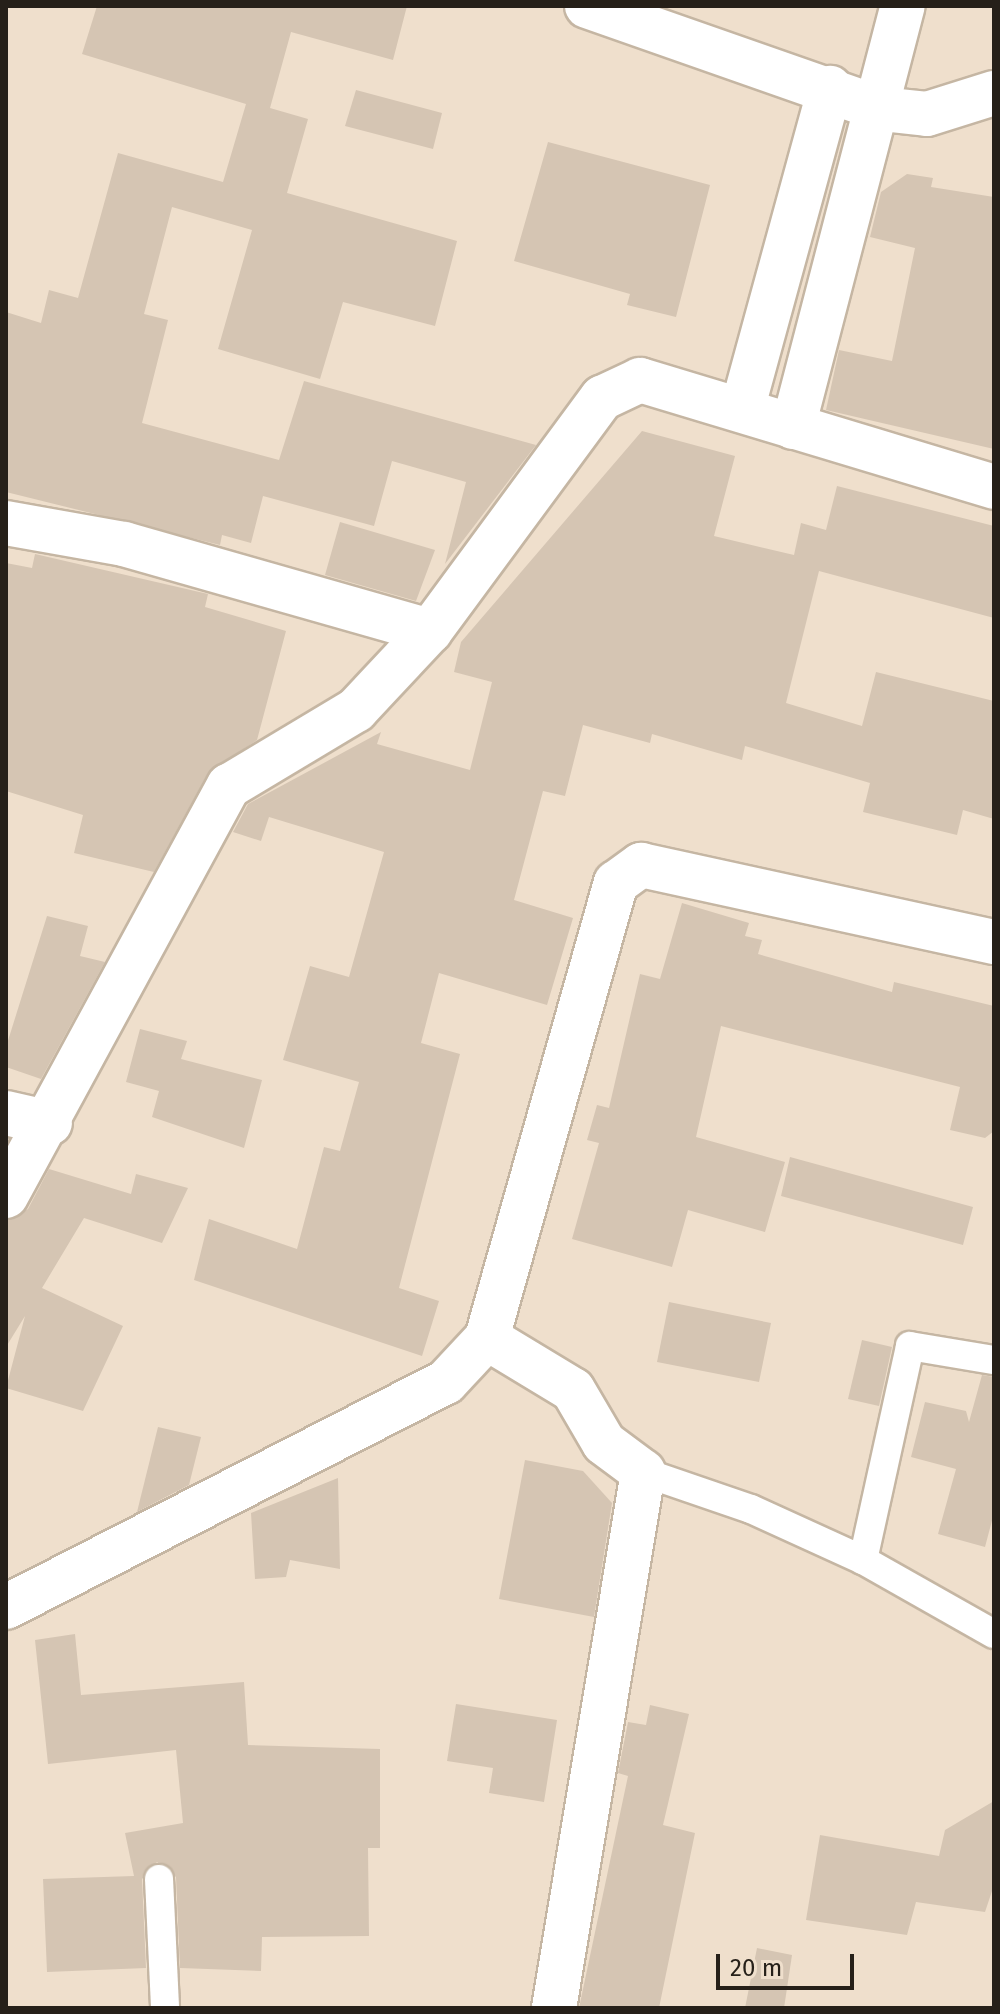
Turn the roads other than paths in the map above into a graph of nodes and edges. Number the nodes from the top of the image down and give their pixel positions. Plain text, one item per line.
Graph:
1 (587, 6) edge
2 (903, 6) edge
3 (830, 88) junction
4 (994, 93) edge
5 (881, 109) junction
6 (742, 410) junction
7 (793, 427) junction
8 (994, 487) edge
9 (6, 523) edge
10 (430, 631) junction
11 (994, 942) edge
12 (6, 1113) edge
13 (50, 1123) junction
14 (6, 1196) edge
15 (487, 1338) junction
16 (994, 1360) edge
17 (643, 1472) junction
18 (863, 1560) junction
19 (6, 1607) edge
20 (994, 1634) edge
21 (159, 1879) dead end
22 (165, 2008) edge
23 (554, 2008) edge

1 - 3 street
2 - 5 street
3 - 5 street
3 - 6 street
4 - 5 street
5 - 7 street
6 - 7 street
6 - 10 street
7 - 8 street
9 - 10 street
10 - 13 street
11 - 15 street
12 - 13 street
13 - 14 street
15 - 17 street
15 - 19 street
16 - 18 lane
17 - 18 lane
17 - 23 street
18 - 20 lane
21 - 22 lane

